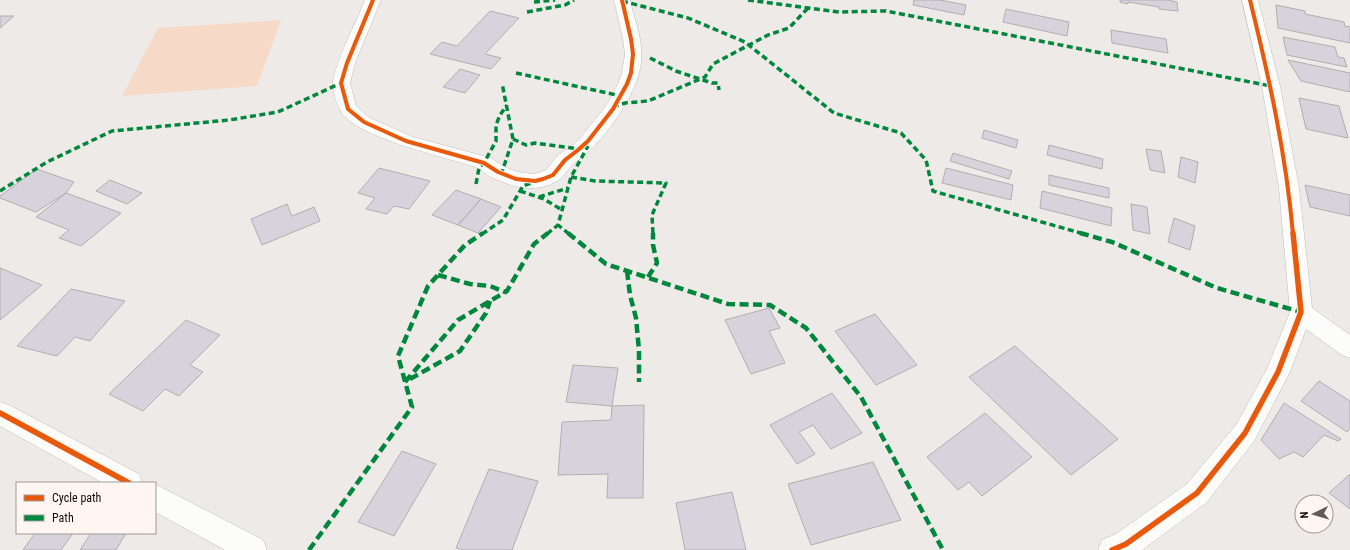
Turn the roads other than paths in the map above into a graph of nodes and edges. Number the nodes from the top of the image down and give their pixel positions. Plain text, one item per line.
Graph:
1 (373, 0) edge
2 (622, 0) edge
3 (1250, 0) edge
4 (1301, 312) junction
5 (1350, 348) edge
6 (0, 414) edge
7 (127, 482) edge
8 (156, 498) edge
9 (252, 550) edge
10 (1112, 550) edge

1 - 2 street
3 - 4 street
4 - 5 street
4 - 10 street
6 - 7 street
8 - 9 street

